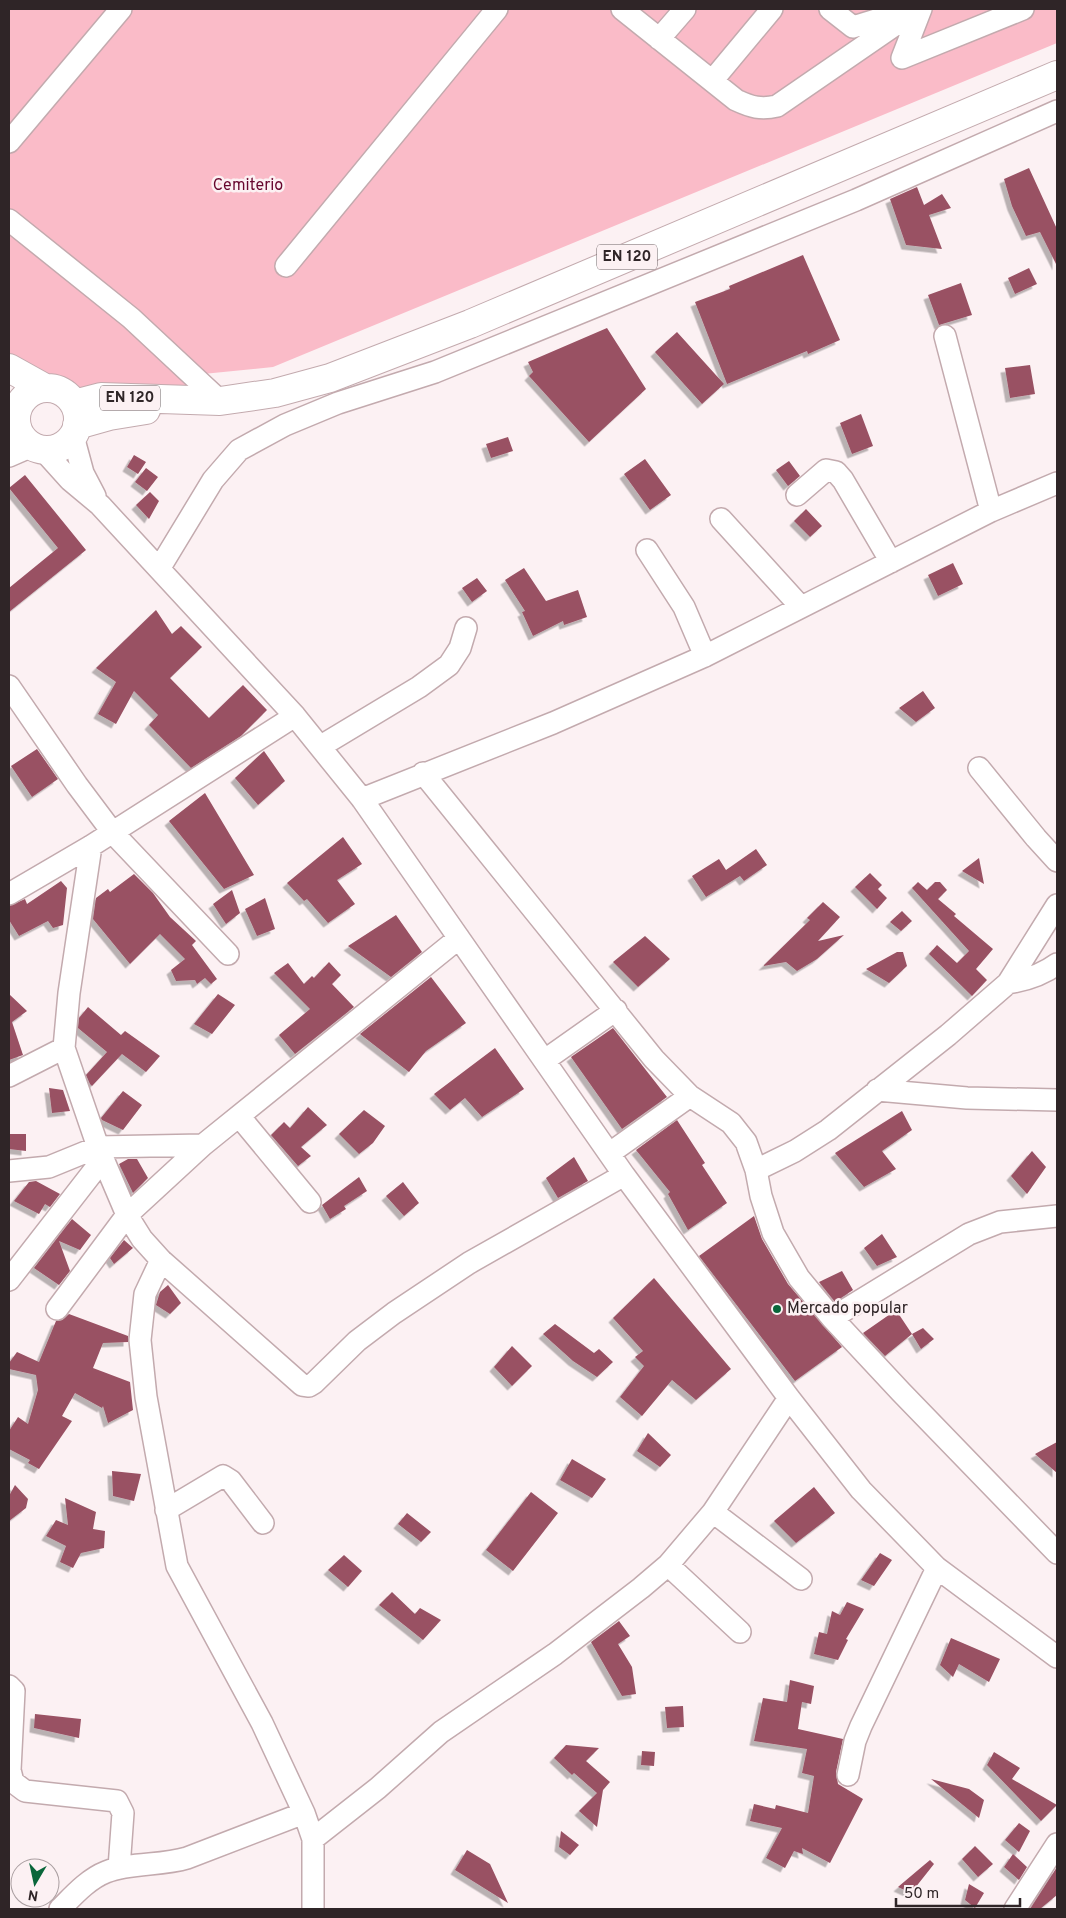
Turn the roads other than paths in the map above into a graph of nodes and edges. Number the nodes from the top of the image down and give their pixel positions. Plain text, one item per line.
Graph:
1 (121, 9) edge
2 (498, 9) edge
3 (622, 9) edge
4 (685, 9) edge
5 (772, 9) edge
6 (830, 9) edge
7 (868, 9) edge
8 (912, 9) edge
9 (920, 9) edge
10 (1016, 10) edge
11 (853, 27) junction
12 (659, 39) junction
13 (1057, 75) edge
14 (712, 81) junction
15 (1057, 111) edge
16 (9, 142) edge
17 (9, 220) edge
18 (286, 266) dead end
19 (946, 336) dead end
20 (9, 368) edge
21 (45, 388) junction
22 (220, 401) junction
23 (11, 418) edge
24 (74, 422) junction
25 (28, 451) edge
26 (1055, 487) edge
27 (797, 494) dead end
28 (100, 505) junction
29 (990, 511) junction
30 (721, 519) dead end
31 (647, 550) dead end
32 (891, 562) junction
33 (159, 569) junction
34 (801, 607) junction
35 (466, 628) dead end
36 (705, 656) junction
37 (9, 686) edge
38 (295, 716) junction
39 (321, 746) junction
40 (979, 768) dead end
41 (423, 773) junction
42 (362, 799) junction
43 (113, 833) junction
44 (91, 846) junction
45 (1057, 861) edge
46 (9, 894) edge
47 (1057, 905) edge
48 (460, 938) junction
49 (228, 954) dead end
50 (1057, 964) edge
51 (1008, 983) junction
52 (616, 1010) junction
53 (64, 1048) junction
54 (545, 1060) junction
55 (9, 1076) edge
56 (877, 1090) junction
57 (690, 1096) junction
58 (1057, 1100) edge
59 (239, 1116) junction
60 (203, 1145) junction
61 (100, 1153) junction
62 (610, 1153) junction
63 (756, 1170) junction
64 (9, 1171) edge
65 (624, 1175) junction
66 (310, 1202) dead end
67 (127, 1215) junction
68 (1057, 1216) edge
69 (161, 1260) junction
70 (9, 1280) edge
71 (57, 1309) dead end
72 (832, 1318) junction
73 (789, 1398) junction
74 (166, 1510) junction
75 (713, 1512) junction
76 (263, 1523) dead end
77 (1055, 1545) edge
78 (668, 1565) junction
79 (938, 1568) junction
80 (801, 1579) dead end
81 (740, 1632) dead end
82 (1057, 1658) edge
83 (9, 1686) edge
84 (848, 1775) dead end
85 (304, 1813) junction
86 (313, 1839) junction
87 (1057, 1844) edge
88 (118, 1868) junction
89 (310, 1906) edge
90 (60, 1909) edge
91 (1015, 1909) edge

1 - 16 street
2 - 18 street
3 - 12 street
4 - 12 street
5 - 14 street
6 - 11 street
7 - 11 street
8 - 11 street
9 - 10 street
9 - 14 street
12 - 14 street
13 - 22 main road, EN 120
15 - 33 street
17 - 22 street
19 - 29 street
20 - 21 main road
21 - 23 main road
21 - 24 main road
22 - 24 main road, EN 120
23 - 25 main road
24 - 25 main road, EN 120
24 - 28 street
25 - 28 street
26 - 29 street
27 - 32 street
28 - 33 street
29 - 32 street
30 - 34 street
31 - 36 street
32 - 34 street
33 - 38 street
34 - 36 street
35 - 39 street
36 - 41 street
37 - 43 street
38 - 39 street
38 - 43 street
39 - 42 street
40 - 45 street
41 - 42 street
41 - 52 street
42 - 48 street
43 - 44 street
43 - 49 street
44 - 46 street
44 - 53 street
47 - 51 street
48 - 54 street
48 - 59 street
50 - 51 street
51 - 56 street
52 - 54 street
52 - 57 street
53 - 55 street
53 - 61 street
54 - 62 street
56 - 58 street
56 - 63 street
57 - 62 street
57 - 63 street
59 - 60 street
59 - 66 street
60 - 61 street
60 - 67 street
61 - 64 street
61 - 67 street
61 - 70 street
62 - 65 street
63 - 72 street
65 - 69 street
65 - 73 street
67 - 69 street
67 - 71 street
68 - 72 street
69 - 74 street
72 - 77 street
73 - 75 street
73 - 79 street
74 - 76 street
74 - 85 street
75 - 78 street
75 - 80 street
78 - 81 street
78 - 86 street
79 - 82 street
79 - 84 street
83 - 88 street
85 - 86 street
85 - 88 street
86 - 89 street
87 - 91 street
88 - 90 street

